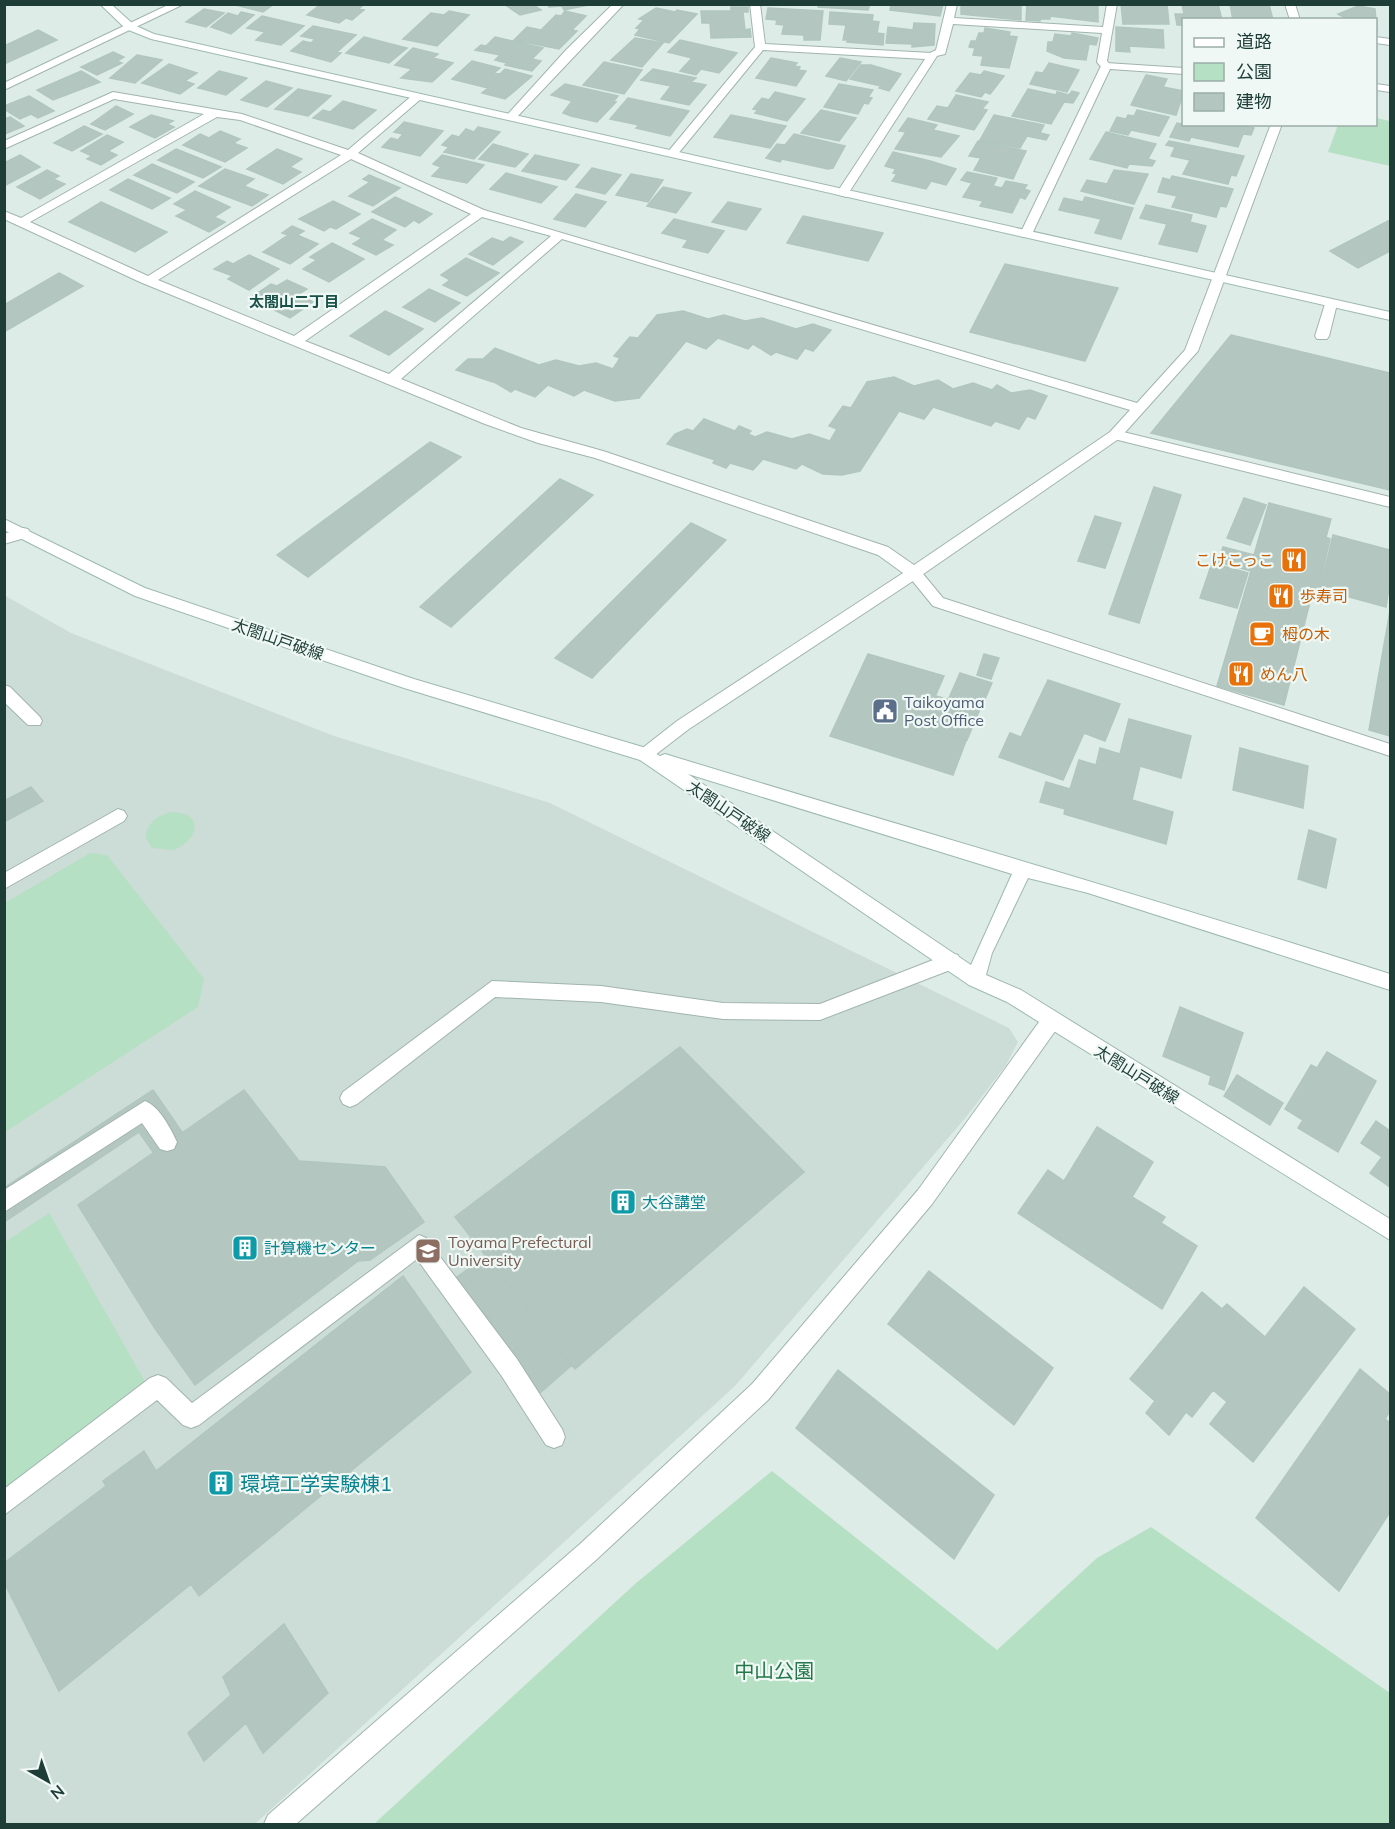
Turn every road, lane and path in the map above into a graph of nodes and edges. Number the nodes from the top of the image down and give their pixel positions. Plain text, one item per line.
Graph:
1 (105, 4) edge
2 (179, 4) edge
3 (630, 4) edge
4 (755, 4) edge
5 (952, 4) edge
6 (1112, 4) edge
7 (619, 5) edge
8 (949, 21) junction
9 (130, 27) junction
10 (1107, 30) junction
11 (760, 47) junction
12 (932, 56) junction
13 (1106, 66) junction
14 (1182, 71) edge
15 (4, 87) edge
16 (418, 96) junction
17 (215, 113) junction
18 (511, 117) junction
19 (1276, 126) edge
20 (4, 146) edge
21 (673, 153) junction
22 (350, 154) junction
23 (842, 194) junction
24 (480, 213) junction
25 (4, 214) edge
26 (22, 222) junction
27 (1026, 234) junction
28 (560, 235) junction
29 (150, 280) junction
30 (1220, 280) junction
31 (1331, 304) junction
32 (1390, 316) edge
33 (1322, 336) dead end
34 (294, 342) junction
35 (392, 380) junction
36 (1139, 408) junction
37 (1115, 435) junction
38 (1390, 502) edge
39 (4, 524) edge
40 (23, 533) junction
41 (4, 539) edge
42 (914, 573) junction
43 (4, 691) edge
44 (34, 721) dead end
45 (1390, 750) edge
46 (646, 755) junction
47 (118, 816) dead end
48 (1023, 870) junction
49 (4, 882) edge
50 (951, 961) junction
51 (976, 979) junction
52 (1390, 982) edge
53 (1051, 1021) junction
54 (350, 1098) dead end
55 (167, 1143) dead end
56 (4, 1202) edge
57 (1390, 1230) edge
58 (554, 1437) dead end
59 (4, 1504) edge
60 (277, 1824) edge

1 - 9 street
2 - 9 street
3 - 7 street
4 - 11 street
5 - 8 street
6 - 10 street
7 - 18 street
8 - 10 street
8 - 12 street
9 - 15 street
9 - 16 street
10 - 13 street
11 - 12 street
11 - 21 street
12 - 23 street
13 - 14 street
13 - 27 street
16 - 18 street
16 - 22 street
17 - 20 street
17 - 22 street
17 - 26 street
18 - 21 street
19 - 30 street
21 - 23 street
22 - 24 street
22 - 29 street
23 - 27 street
24 - 28 street
24 - 34 street
25 - 26 street
26 - 29 street
27 - 30 street
28 - 35 street
28 - 36 street
29 - 34 street
30 - 31 street
30 - 36 street
31 - 32 street
31 - 33 street
34 - 35 street
35 - 42 street
36 - 37 street
37 - 38 street
37 - 42 street
39 - 40 street, 太閤山戸破線
40 - 41 street
40 - 46 street, 太閤山戸破線
42 - 45 street
42 - 46 street
43 - 44 street
46 - 48 street
46 - 50 street, 太閤山戸破線
47 - 49 street
48 - 51 street
48 - 52 street
50 - 51 street, 太閤山戸破線
50 - 54 street
51 - 53 street, 太閤山戸破線
53 - 57 street, 太閤山戸破線
53 - 60 street
55 - 56 street
58 - 59 street

